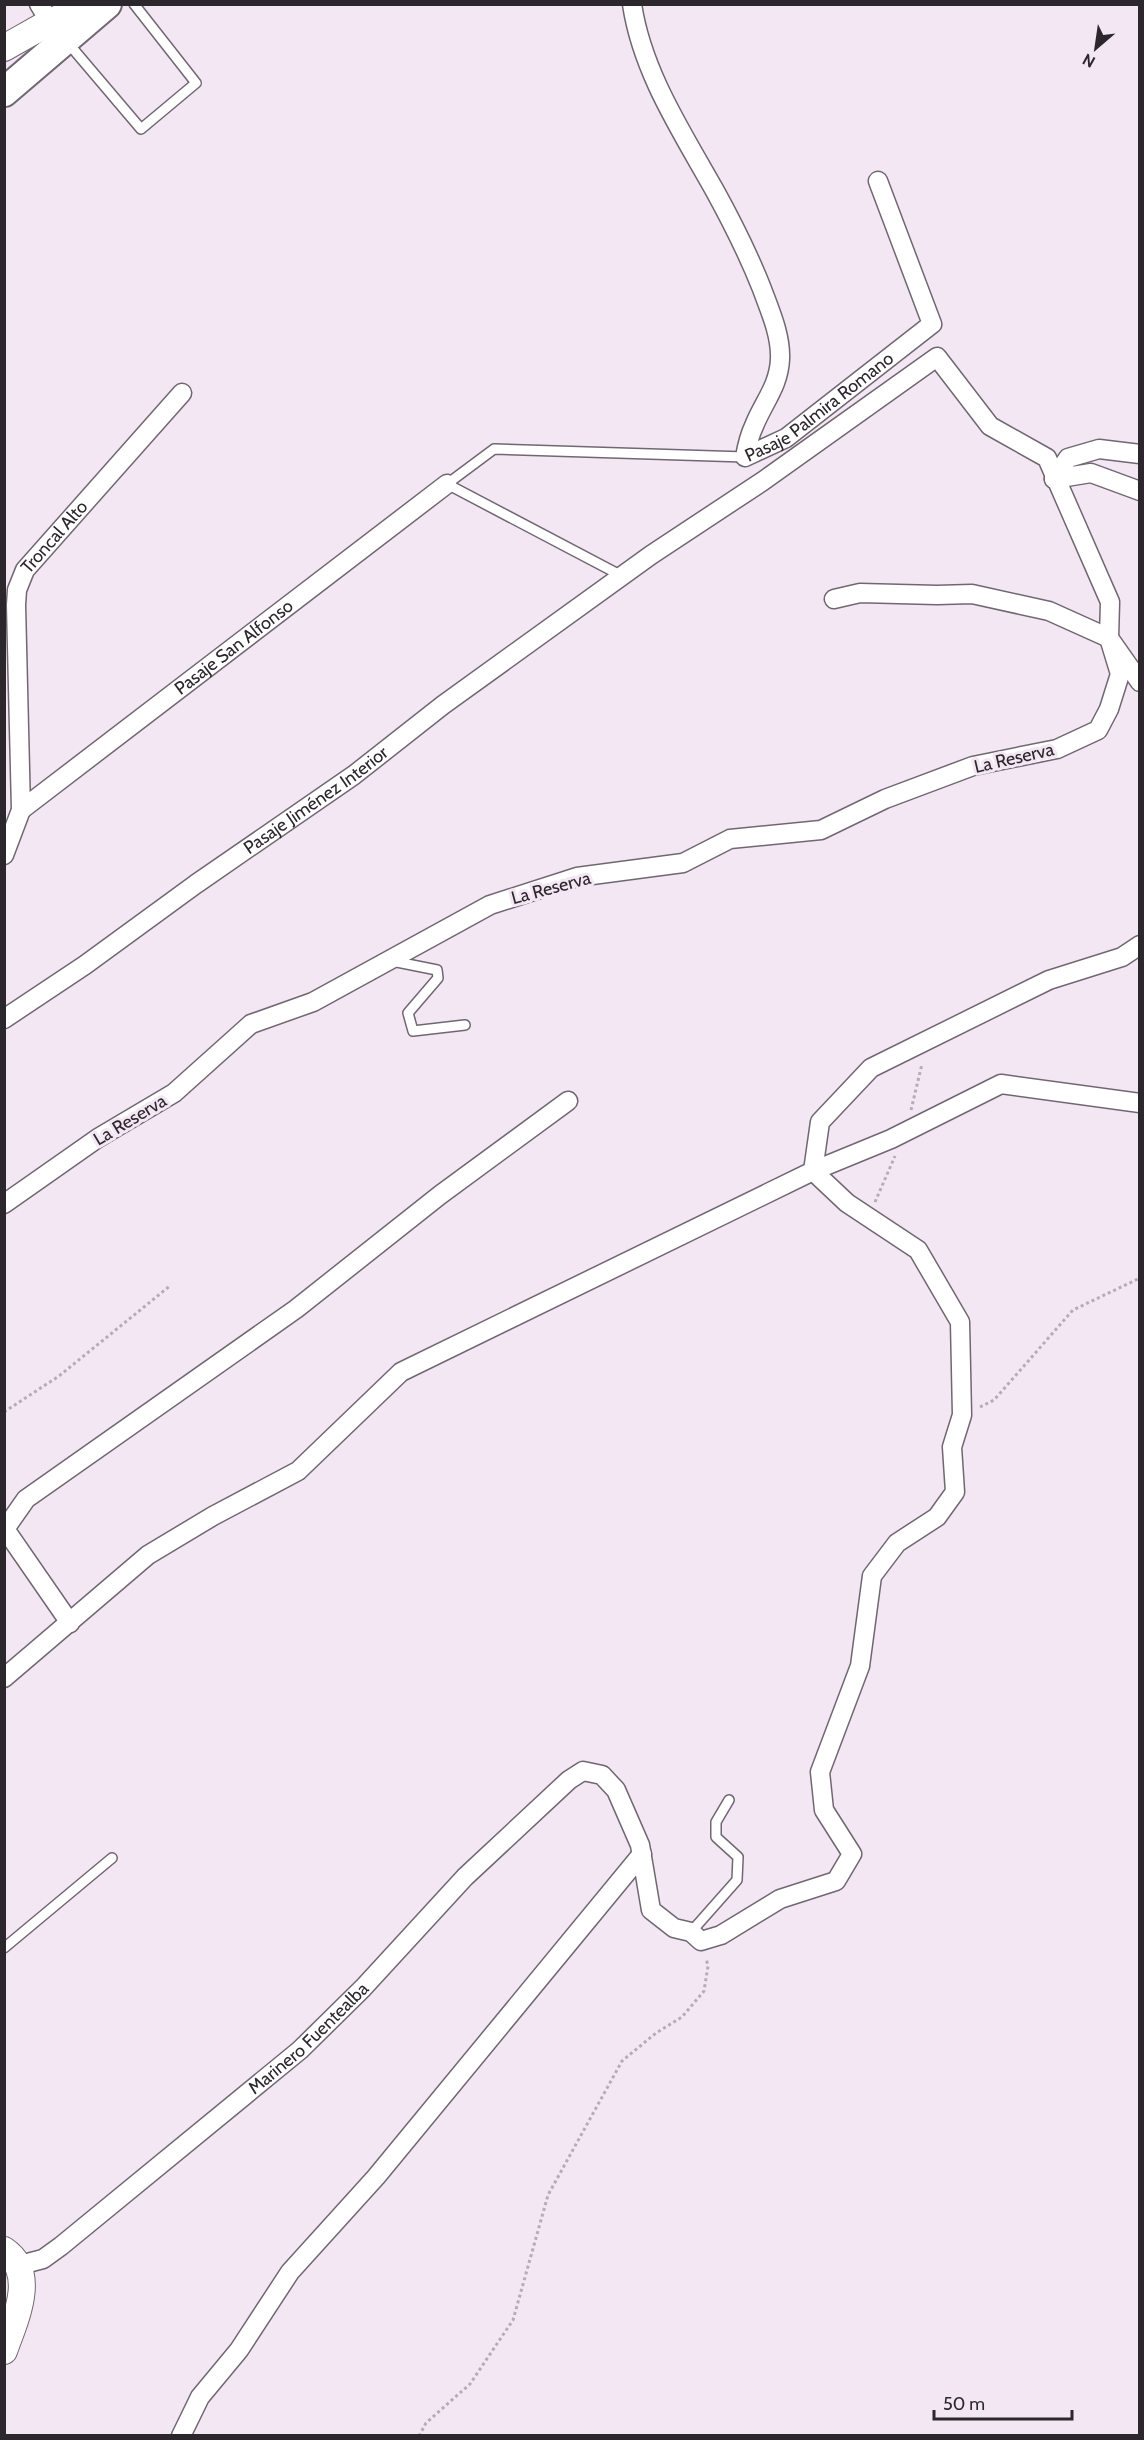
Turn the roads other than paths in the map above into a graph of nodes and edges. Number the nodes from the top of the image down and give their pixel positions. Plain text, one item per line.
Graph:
1 (91, 4) edge
2 (107, 4) edge
3 (134, 4) edge
4 (632, 4) edge
5 (51, 22) edge
6 (4, 48) edge
7 (4, 92) edge
8 (878, 181) dead end
9 (182, 393) dead end
10 (1140, 454) edge
11 (745, 457) junction
12 (1054, 479) junction
13 (447, 484) junction
14 (1140, 491) edge
15 (622, 576) junction
16 (834, 599) dead end
17 (11, 636) edge
18 (1109, 638) junction
19 (1140, 682) edge
20 (21, 810) junction
21 (4, 855) edge
22 (1140, 945) edge
23 (390, 961) junction
24 (4, 1019) edge
25 (465, 1025) dead end
26 (568, 1101) dead end
27 (1140, 1103) edge
28 (813, 1171) junction
29 (4, 1204) edge
30 (70, 1623) junction
31 (4, 1678) edge
32 (729, 1800) dead end
33 (642, 1854) junction
34 (112, 1858) dead end
35 (696, 1937) junction
36 (4, 1948) edge
37 (12, 2258) edge
38 (4, 2351) edge
39 (181, 2436) edge

1 - 5 main road
2 - 5 main road
3 - 5 lane
4 - 11 street, Pasaje Palmira Romano
5 - 6 main road
5 - 7 main road
8 - 11 street, Pasaje Palmira Romano
9 - 17 street, Troncal Alto
10 - 12 street
11 - 13 lane
12 - 14 street
12 - 15 street, Pasaje Jiménez Interior
12 - 18 street, La Reserva
13 - 15 lane
13 - 20 street, Pasaje San Alfonso
15 - 24 street, Pasaje Jiménez Interior
16 - 18 street
17 - 20 street, Troncal Alto
18 - 19 street
18 - 23 street, La Reserva
20 - 21 street, Troncal Alto
22 - 28 street
23 - 25 lane
23 - 29 street, La Reserva
26 - 30 street
27 - 28 street
28 - 30 street
28 - 35 street
30 - 31 street
32 - 35 lane
33 - 35 street
33 - 37 street, Marinero Fuentealba
33 - 39 street
34 - 36 lane
37 - 38 main road

